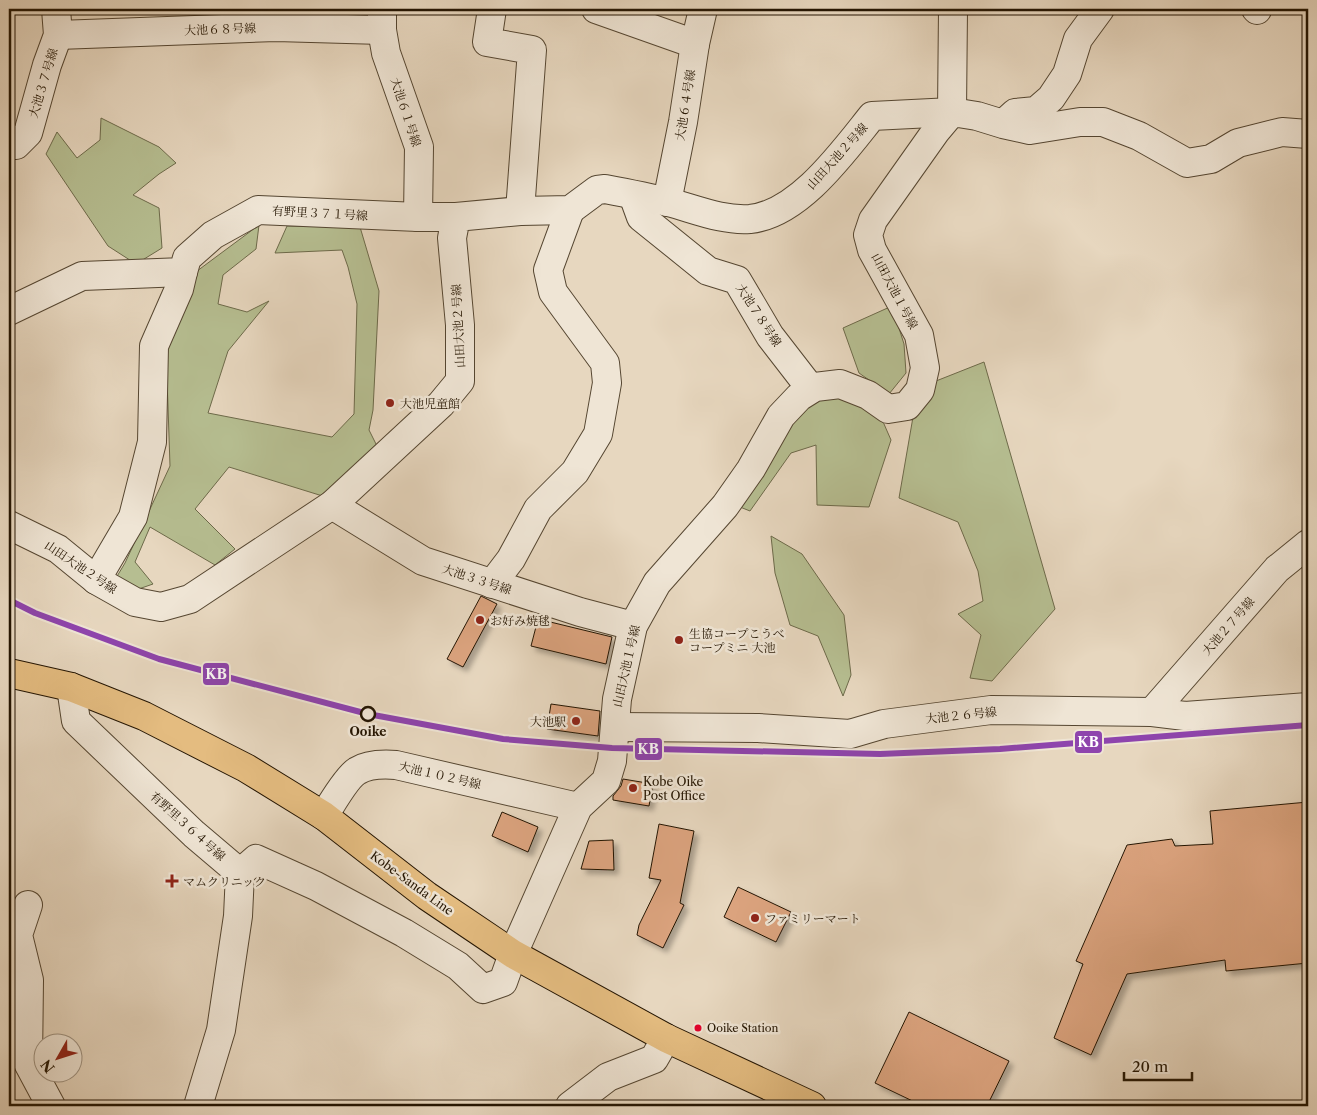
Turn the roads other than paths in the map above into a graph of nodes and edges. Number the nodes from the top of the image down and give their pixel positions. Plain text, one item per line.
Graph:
1 (56, 9) edge
2 (492, 9) edge
3 (596, 9) edge
4 (703, 9) edge
5 (954, 9) edge
6 (1089, 14) edge
7 (276, 18) edge
8 (382, 19) edge
9 (159, 20) edge
10 (58, 35) junction
11 (695, 44) junction
12 (952, 112) junction
13 (1003, 124) junction
14 (1308, 134) edge
15 (9, 144) edge
16 (633, 194) junction
17 (667, 202) junction
18 (570, 210) junction
19 (520, 211) junction
20 (418, 217) junction
21 (456, 217) junction
22 (183, 272) junction
23 (9, 311) edge
24 (811, 389) junction
25 (332, 505) junction
26 (9, 525) edge
27 (1308, 544) edge
28 (96, 580) junction
29 (492, 584) junction
30 (633, 626) junction
31 (9, 673) edge
32 (71, 688) junction
33 (1308, 707) edge
34 (1152, 712) junction
35 (615, 727) junction
36 (578, 807) junction
37 (324, 816) junction
38 (240, 873) junction
39 (28, 905) dead end
40 (512, 954) junction
41 (666, 1038) junction
42 (51, 1106) edge
43 (198, 1106) edge
44 (570, 1106) edge
45 (812, 1106) edge

1 - 10 street, 大池３７号線
2 - 19 street
3 - 11 street
4 - 11 street, 大池６４号線
5 - 12 street
6 - 13 street
7 - 8 street, 大池６８号線
7 - 9 street, 大池６８号線
8 - 20 street, 大池６１号線
9 - 10 street, 大池６８号線
10 - 15 street, 大池３７号線
11 - 17 street, 大池６４号線
12 - 13 street
12 - 17 street, 山田大池２号線
12 - 24 street, 山田大池１号線
13 - 14 street
16 - 17 street, 山田大池２号線
16 - 18 street, 山田大池２号線
16 - 24 street, 大池７８号線
18 - 19 street
18 - 29 street
19 - 21 street
20 - 21 street, 有野里３７１号線
20 - 22 street, 有野里３７１号線
21 - 25 street, 山田大池２号線
22 - 23 street
22 - 28 street, 有野里３７１号線
24 - 30 street, 山田大池１号線
25 - 28 street, 山田大池２号線
25 - 29 street, 大池３３号線
26 - 28 street, 山田大池２号線
27 - 34 street, 大池２７号線
29 - 30 street, 大池３３号線
30 - 35 street, 山田大池１号線
31 - 32 main road, Kobe-Sanda Line
32 - 37 main road, Kobe-Sanda Line
32 - 38 street, 有野里３６４号線
33 - 34 street, 大池２６号線
34 - 35 street, 大池２６号線
35 - 36 street, 山田大池１号線
36 - 37 street, 大池１０２号線
36 - 40 street, 山田大池１号線
37 - 40 main road, Kobe-Sanda Line
38 - 40 street, 山田大池１号線
38 - 43 street
39 - 42 street
40 - 41 main road, Kobe-Sanda Line
41 - 44 street
41 - 45 main road, Kobe-Sanda Line

